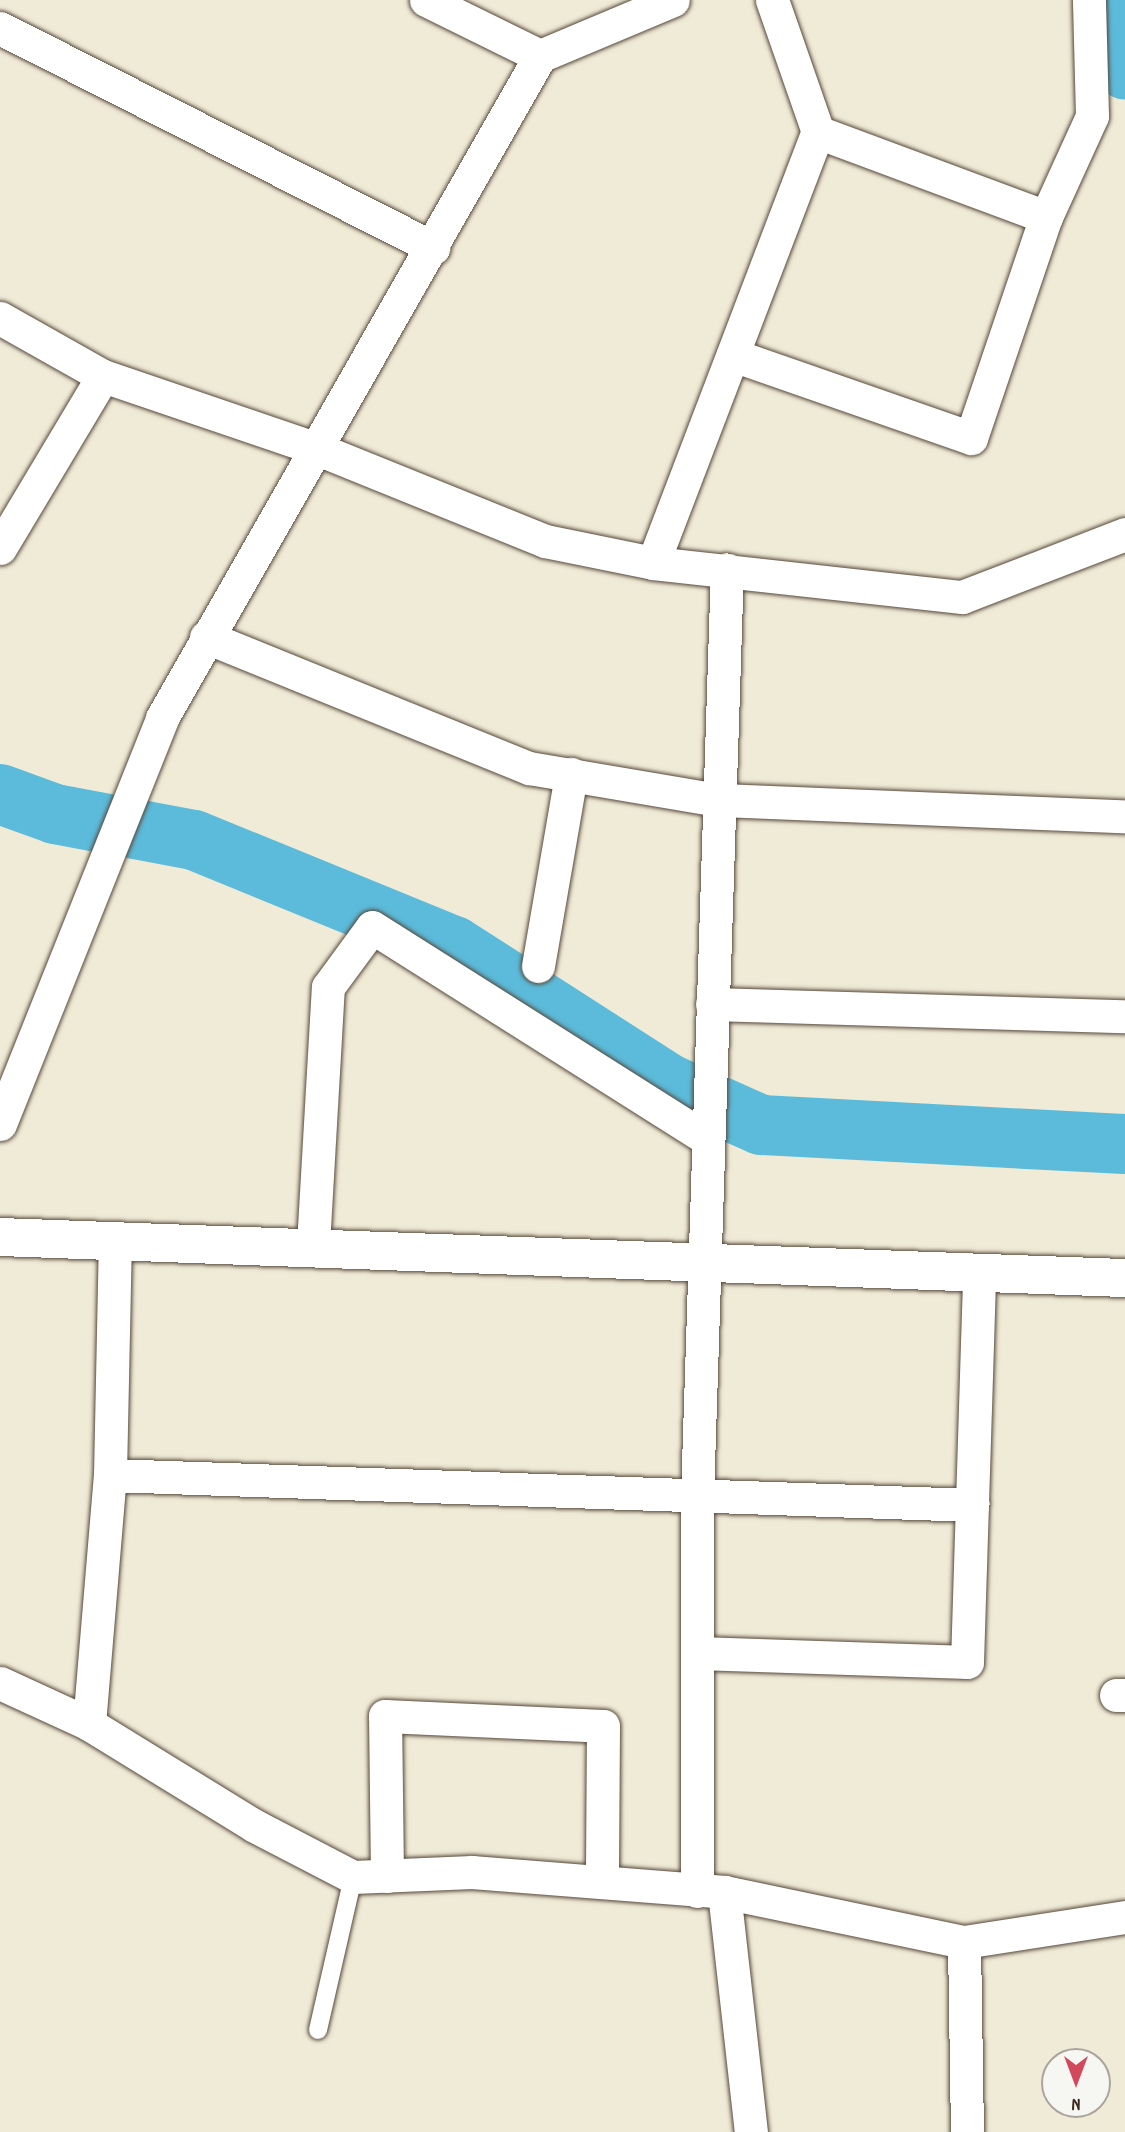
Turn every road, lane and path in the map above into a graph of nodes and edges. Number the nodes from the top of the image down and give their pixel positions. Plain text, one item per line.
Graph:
1 (426, 0) edge
2 (673, 0) edge
3 (772, 0) edge
4 (1089, 0) edge
5 (0, 28) edge
6 (540, 56) junction
7 (817, 132) junction
8 (1046, 217) junction
9 (433, 248) junction
10 (0, 318) edge
11 (733, 355) junction
12 (103, 376) junction
13 (315, 448) junction
14 (1125, 534) edge
15 (0, 548) edge
16 (653, 563) junction
17 (727, 569) junction
18 (206, 637) junction
19 (571, 774) junction
20 (719, 800) junction
21 (1125, 816) edge
22 (538, 966) dead end
23 (712, 1004) junction
24 (1125, 1016) edge
25 (0, 1124) edge
26 (707, 1139) junction
27 (0, 1237) edge
28 (115, 1242) junction
29 (313, 1245) junction
30 (702, 1262) junction
31 (979, 1273) junction
32 (1125, 1278) edge
33 (110, 1475) junction
34 (696, 1496) junction
35 (972, 1505) junction
36 (699, 1653) junction
37 (0, 1683) edge
38 (89, 1724) junction
39 (387, 1876) junction
40 (353, 1877) junction
41 (602, 1881) junction
42 (711, 1891) junction
43 (1120, 1926) edge
44 (964, 1942) junction
45 (318, 2030) dead end
46 (751, 2132) edge
47 (967, 2132) edge

1 - 6 street
2 - 6 street
3 - 7 street
4 - 8 street
5 - 9 street
6 - 9 street
7 - 8 street
7 - 11 street
8 - 11 street
9 - 13 street
10 - 12 street
11 - 16 street
12 - 13 street
12 - 15 street
13 - 16 street
13 - 18 street
14 - 17 street
16 - 17 street
17 - 20 street
18 - 19 street
18 - 25 street
19 - 20 street
19 - 22 street
20 - 21 street
20 - 23 street
23 - 24 street
23 - 26 street
26 - 29 street
26 - 30 street
27 - 28 street
28 - 29 street
28 - 33 street
29 - 30 street
30 - 31 street
30 - 34 street
31 - 32 street
31 - 35 street
33 - 34 street
33 - 38 street
34 - 35 street
34 - 36 street
35 - 36 street
36 - 42 street
37 - 38 street
38 - 40 street
39 - 40 street
39 - 41 street
39 - 41 street
40 - 45 lane
41 - 42 street
42 - 44 street
42 - 46 street
43 - 44 street
44 - 47 street

